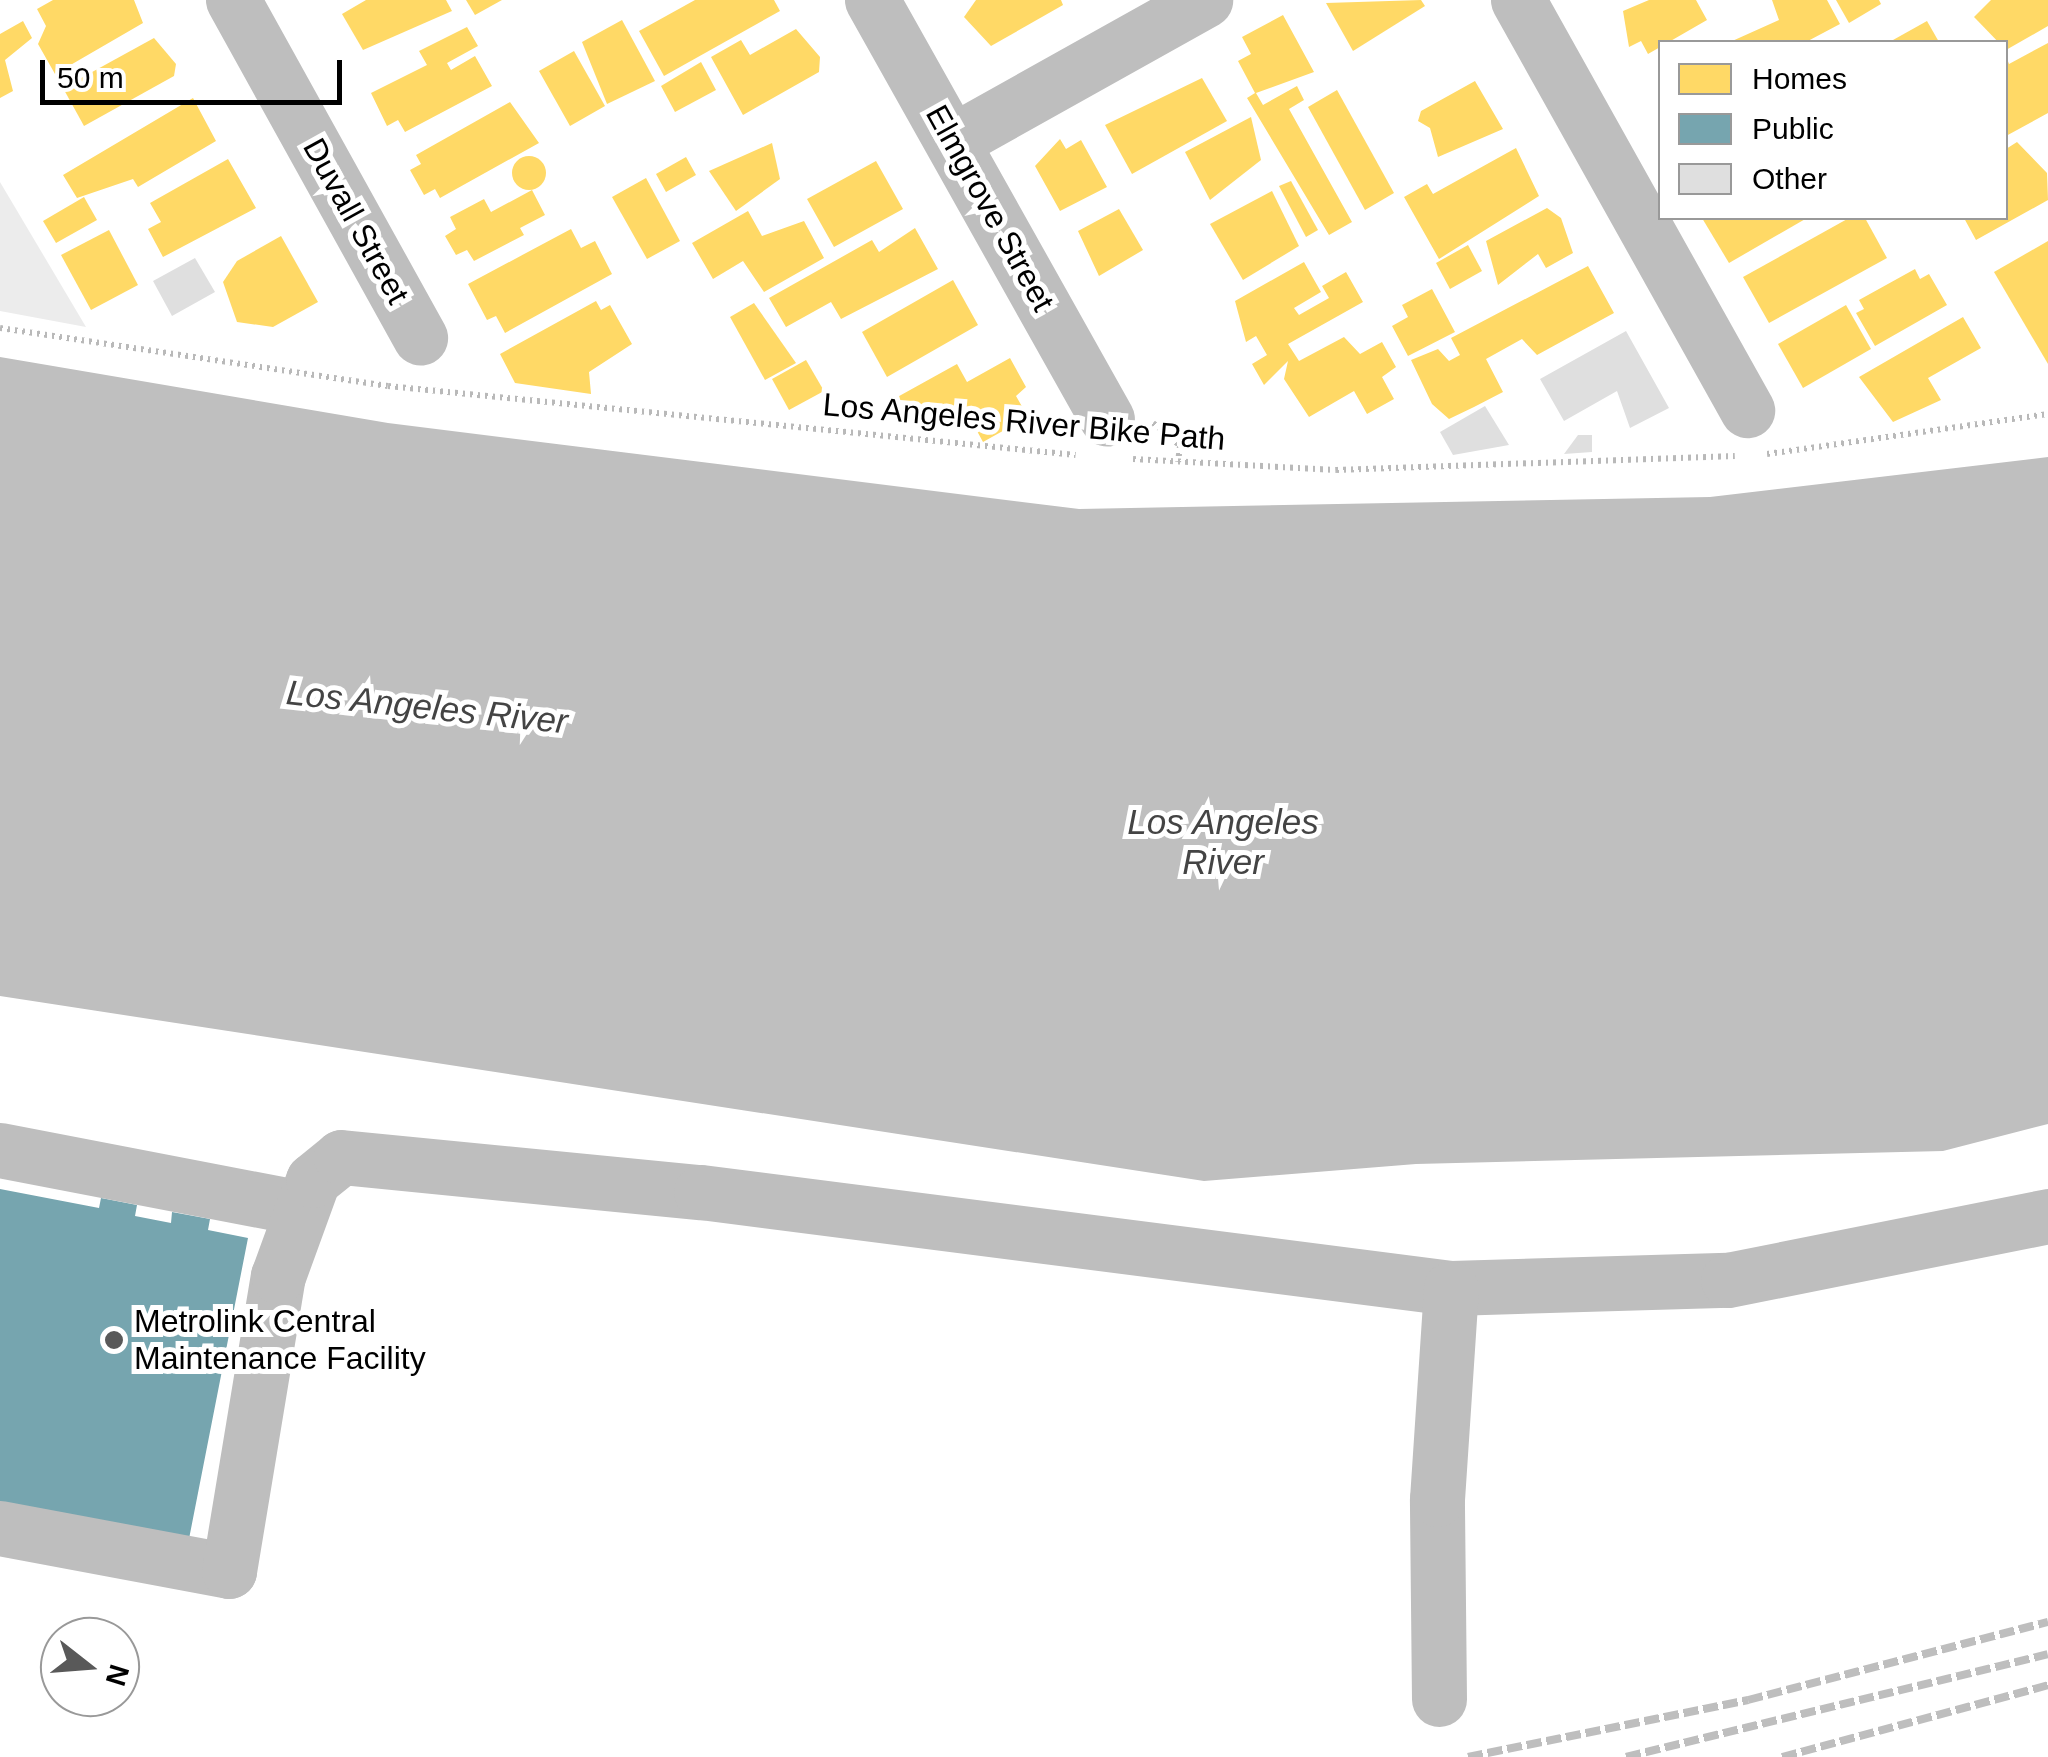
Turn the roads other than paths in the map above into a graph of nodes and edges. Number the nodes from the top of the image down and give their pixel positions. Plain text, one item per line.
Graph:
1 (233, 0) edge
2 (872, 0) edge
3 (1206, 0) edge
4 (1518, 0) edge
5 (953, 141) junction
6 (420, 338) dead end
7 (1747, 410) dead end
8 (1102, 444) road end
9 (0, 1150) edge
10 (300, 1208) junction
11 (2048, 1216) edge
12 (1451, 1288) junction
13 (0, 1528) edge
14 (1439, 1699) dead end

1 - 6 street, Duvall Street
2 - 5 street, Elmgrove Street
3 - 5 street
4 - 7 street
5 - 8 street, Elmgrove Street
9 - 10 street
10 - 12 street
10 - 13 street
11 - 12 street
12 - 14 street

